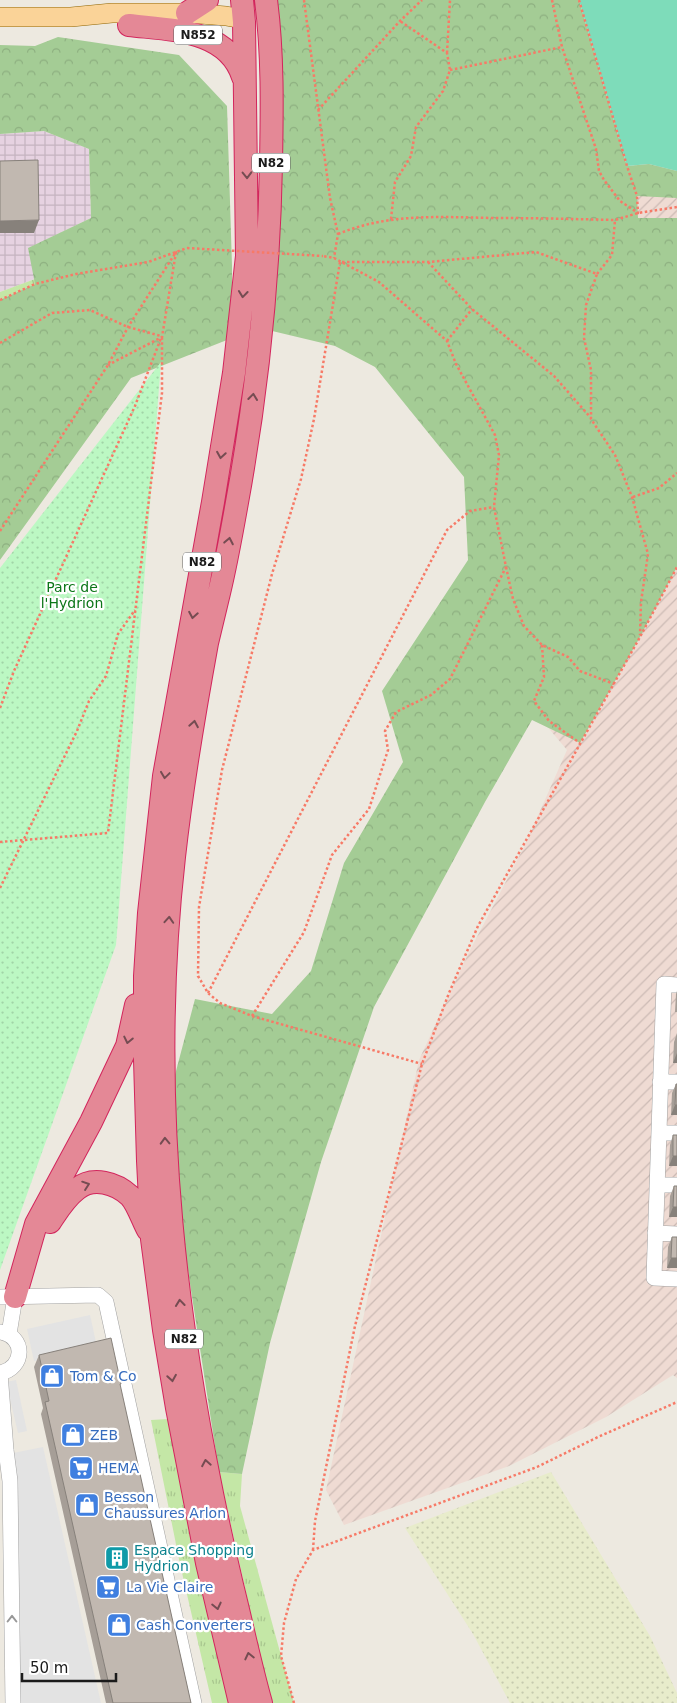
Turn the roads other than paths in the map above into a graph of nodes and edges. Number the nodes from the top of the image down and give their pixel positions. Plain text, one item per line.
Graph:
1 (207, 0) edge
2 (259, 0) edge
3 (266, 0) edge
4 (242, 11) edge
5 (187, 13) junction
6 (0, 17) edge
7 (72, 17) junction
8 (129, 25) junction
9 (244, 82) junction
10 (262, 326) junction
11 (145, 976) junction
12 (677, 984) edge
13 (670, 1032) edge
14 (660, 1082) junction
15 (677, 1082) edge
16 (659, 1133) junction
17 (677, 1133) edge
18 (657, 1185) junction
19 (677, 1186) edge
20 (655, 1233) junction
21 (677, 1234) edge
22 (152, 1239) junction
23 (677, 1279) edge
24 (7, 1297) edge
25 (4, 1333) edge
26 (0, 1373) edge
27 (5, 1516) edge
28 (5, 1578) edge
29 (6, 1644) edge
30 (13, 1703) edge
31 (194, 1703) edge
32 (240, 1703) edge
33 (261, 1703) edge

1 - 5 highway, N852
2 - 4 highway
3 - 10 highway, N82
4 - 5 main road, N852
4 - 8 main road, N852
4 - 9 highway, N82
4 - 10 highway
5 - 7 main road, N852
6 - 7 main road, N852
7 - 8 main road, N852
8 - 9 highway, N852
9 -> 11 highway, N82
33 -> 10 highway, N82
11 - 22 highway, N82
11 -> 24 highway
12 - 13 lane
13 - 14 lane
14 - 15 lane
14 - 16 lane
16 - 17 lane
16 - 18 lane
18 - 19 lane
18 - 20 lane
20 - 21 lane
20 - 23 lane
24 -> 22 highway
22 -> 32 highway, N82
24 - 25 lane
24 - 31 lane
25 - 26 lane
26 - 27 lane
27 - 28 lane
29 -> 28 lane
29 - 30 lane

